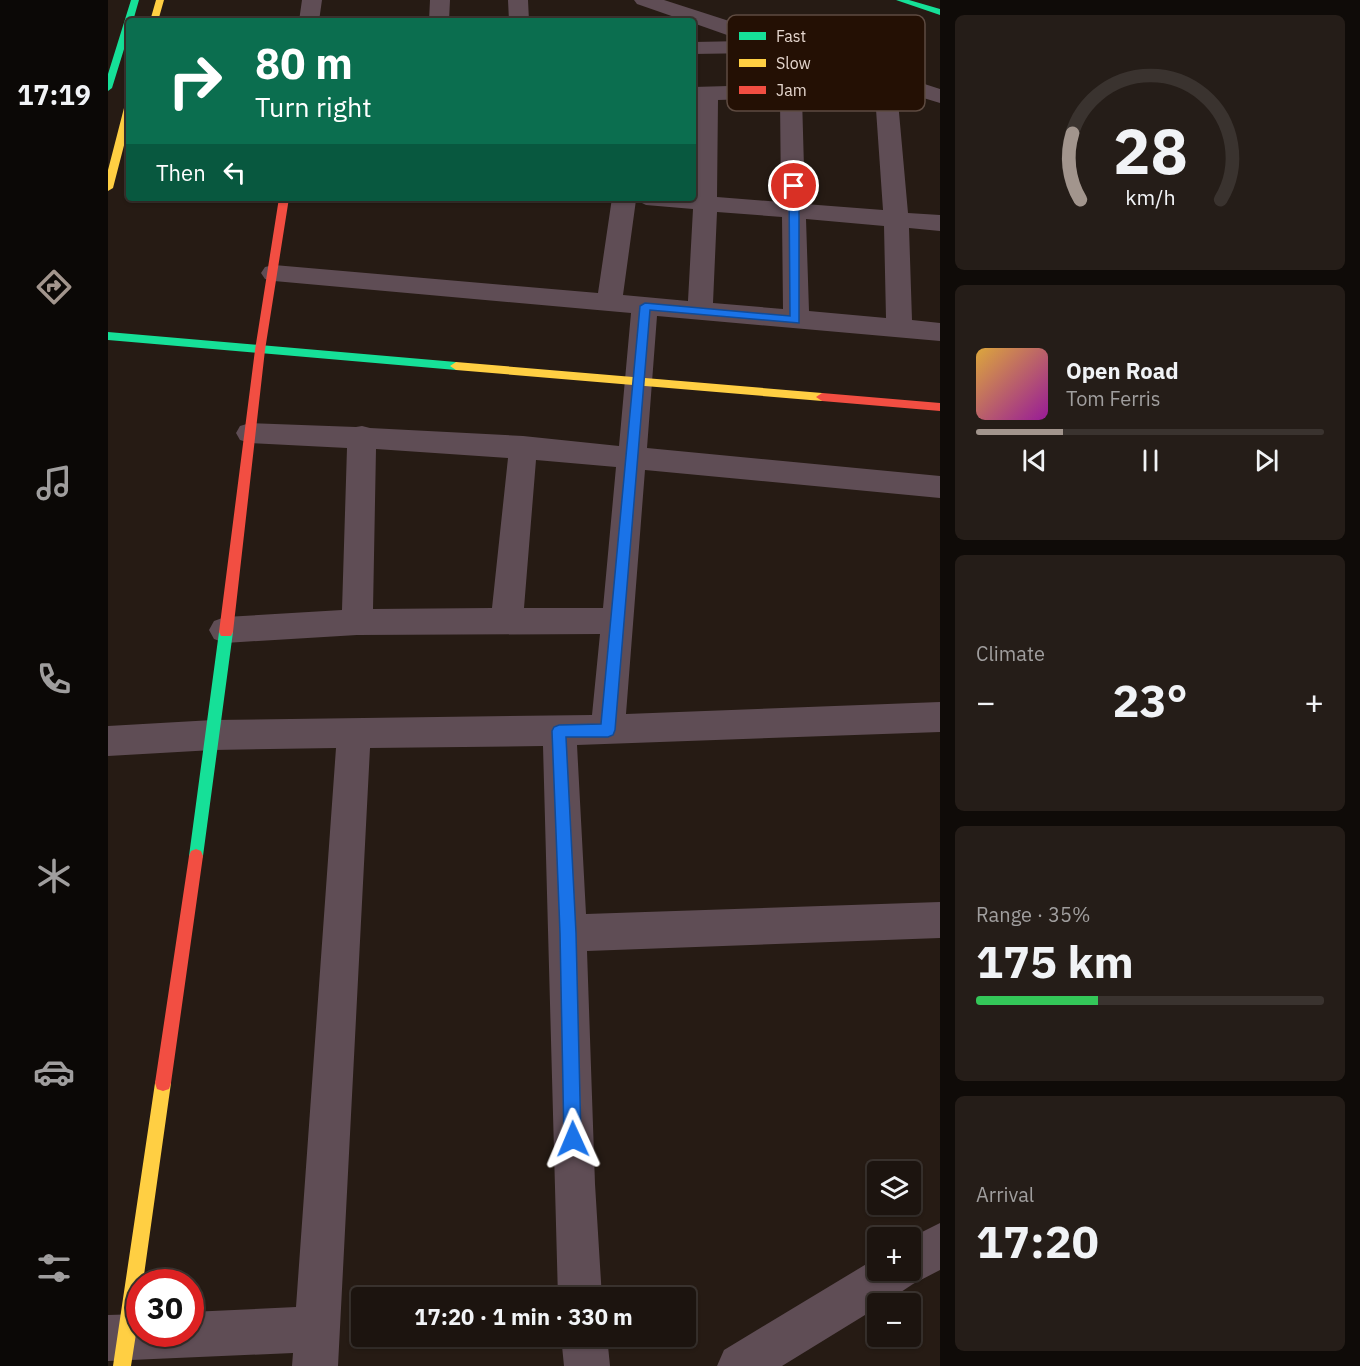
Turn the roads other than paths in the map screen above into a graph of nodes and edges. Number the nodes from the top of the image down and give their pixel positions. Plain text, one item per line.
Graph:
1 (135, 0) edge
2 (160, 0) edge
3 (312, 0) edge
4 (440, 0) edge
5 (518, 0) edge
6 (644, 0) edge
7 (900, 0) edge
8 (940, 12) edge
9 (129, 18) edge
10 (155, 18) edge
11 (309, 18) edge
12 (440, 18) edge
13 (519, 18) edge
14 (727, 28) edge
15 (126, 29) edge
16 (727, 47) edge
17 (696, 48) edge
18 (108, 87) edge
19 (925, 92) edge
20 (727, 93) edge
21 (700, 94) edge
22 (940, 96) edge
23 (792, 111) edge
24 (887, 111) edge
25 (126, 119) edge
26 (108, 188) edge
27 (284, 201) edge
28 (624, 201) edge
29 (681, 201) edge
30 (705, 203) junction
31 (794, 210) junction
32 (896, 219) junction
33 (940, 223) edge
34 (273, 273) junction
35 (609, 303) junction
36 (645, 306) junction
37 (700, 311) junction
38 (796, 320) junction
39 (899, 330) junction
40 (940, 332) edge
41 (108, 336) edge
42 (260, 350) junction
43 (638, 380) junction
44 (940, 407) edge
45 (250, 433) junction
46 (362, 436) junction
47 (523, 447) junction
48 (633, 456) junction
49 (940, 487) edge
50 (618, 621) junction
51 (357, 622) junction
52 (507, 622) junction
53 (225, 630) junction
54 (940, 717) edge
55 (608, 730) junction
56 (559, 731) junction
57 (354, 733) junction
58 (213, 735) junction
59 (108, 741) edge
60 (940, 920) edge
61 (568, 933) junction
62 (940, 1245) edge
63 (921, 1256) edge
64 (879, 1281) edge
65 (579, 1287) edge
66 (119, 1347) edge
67 (316, 1347) edge
68 (585, 1347) edge
69 (586, 1366) edge
70 (740, 1366) edge

1 - 9 street
2 - 10 street
3 - 11 street
4 - 12 street
5 - 13 street
6 - 14 street
7 - 8 street
15 - 18 street
16 - 17 street
19 - 22 street
20 - 21 street
21 - 30 street
23 - 31 street
24 - 32 street
25 - 26 street
27 - 34 street
28 - 35 street
29 - 30 street
30 - 31 street
30 - 37 street
31 - 32 street
31 - 38 street
32 - 33 street
32 - 39 street
34 - 35 street
34 - 42 street
35 - 36 street
36 - 37 street
36 - 43 street
37 - 38 street
38 - 39 street
39 - 40 street
41 - 42 street
42 - 43 street
42 - 45 street
43 - 44 street
43 - 48 street
45 - 46 street
45 - 53 street
46 - 47 street
46 - 51 street
47 - 48 street
47 - 52 street
48 - 49 street
48 - 50 street
50 - 52 street
50 - 55 street
51 - 52 street
51 - 53 street
53 - 58 street
54 - 55 street
55 - 56 street
56 - 57 street
56 - 61 street
57 - 58 street
57 - 67 street
58 - 59 street
58 - 66 street
60 - 61 street
61 - 65 street
62 - 63 street
64 - 70 street
66 - 67 street
68 - 69 street

